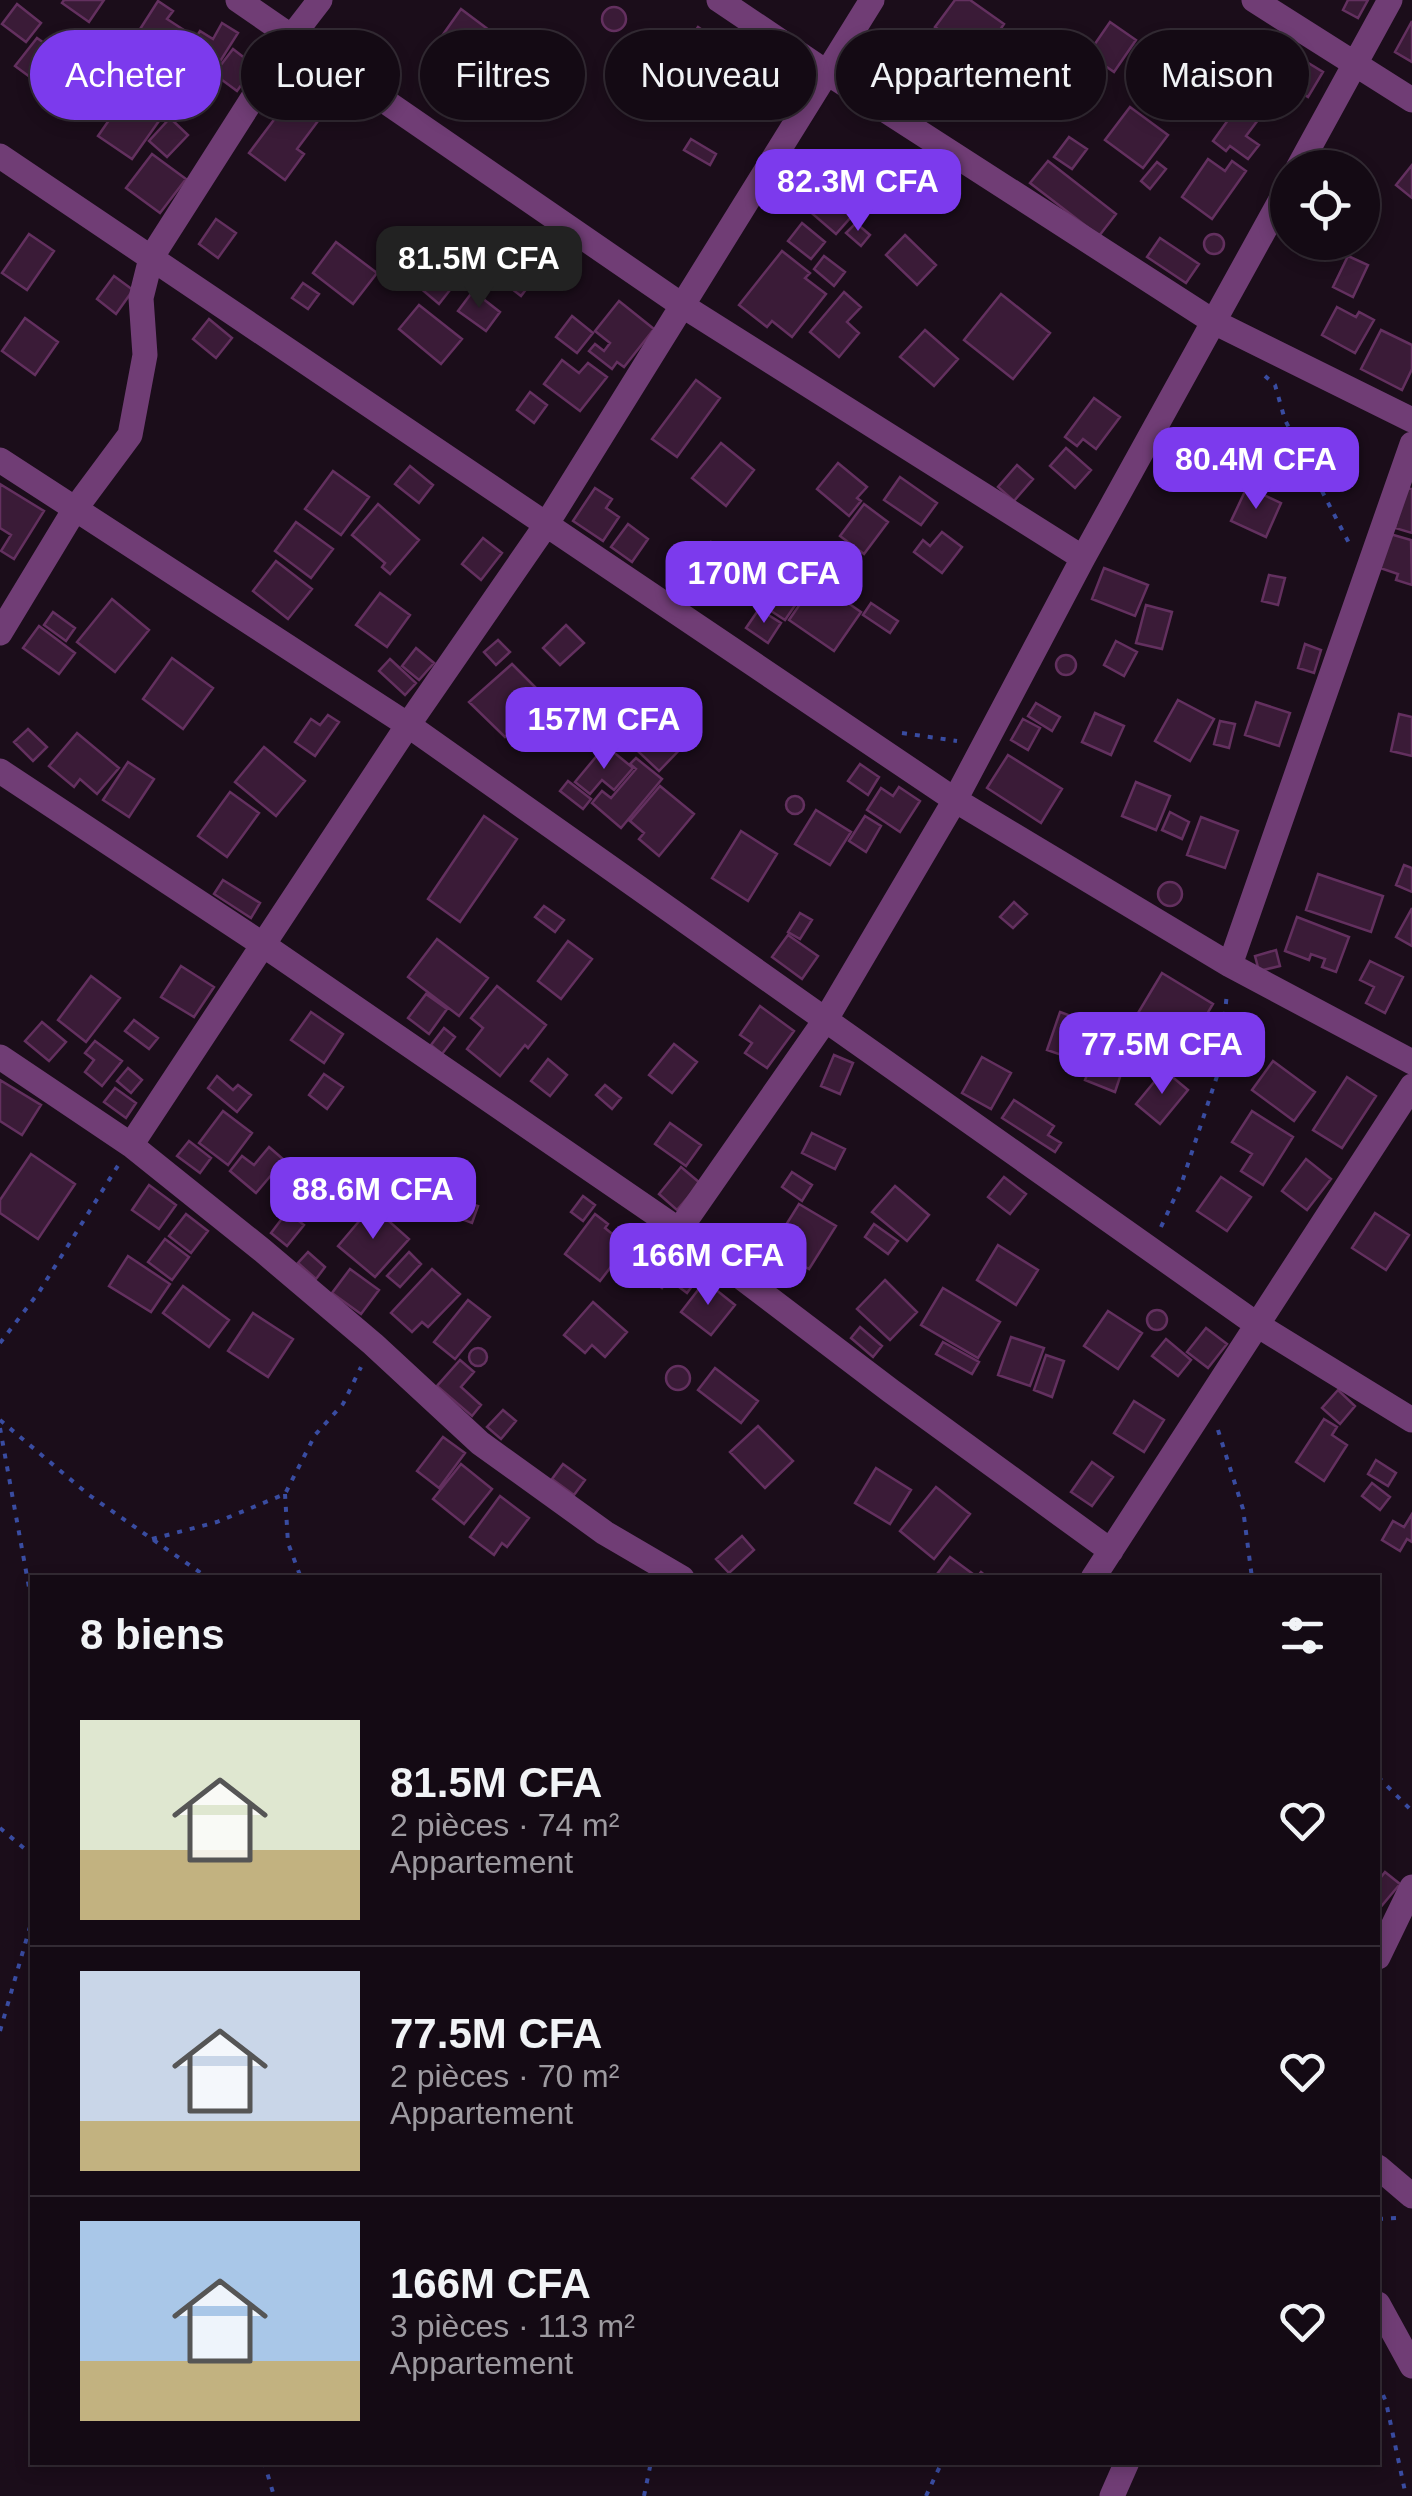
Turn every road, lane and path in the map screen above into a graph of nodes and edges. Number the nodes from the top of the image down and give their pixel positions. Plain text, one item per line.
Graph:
1 (238, 0) edge
2 (320, 0) edge
3 (720, 0) edge
4 (872, 0) edge
5 (1254, 0) edge
6 (1390, 0) edge
7 (285, 30) edge
8 (297, 30) edge
9 (1355, 64) junction
10 (828, 74) junction
11 (1412, 100) edge
12 (400, 109) edge
13 (241, 117) edge
14 (1308, 150) edge
15 (0, 156) edge
16 (1270, 220) edge
17 (151, 258) junction
18 (680, 304) junction
19 (1214, 322) junction
20 (1262, 372) dead end
21 (1412, 420) edge
22 (1412, 444) edge
23 (0, 460) edge
24 (75, 509) junction
25 (546, 525) junction
26 (1083, 558) junction
27 (1366, 574) junction
28 (0, 634) edge
29 (408, 725) junction
30 (888, 730) dead end
31 (990, 733) junction
32 (0, 771) edge
33 (954, 800) junction
34 (262, 944) junction
35 (1230, 965) junction
36 (826, 1020) junction
37 (0, 1058) edge
38 (1412, 1062) edge
39 (1412, 1086) edge
40 (131, 1144) junction
41 (679, 1230) junction
42 (1151, 1250) junction
43 (1259, 1326) junction
44 (0, 1343) edge
45 (372, 1344) junction
46 (1209, 1402) junction
47 (0, 1420) edge
48 (1412, 1420) edge
49 (0, 1428) edge
50 (285, 1494) junction
51 (152, 1539) junction
52 (1111, 1551) junction
53 (204, 1575) edge
54 (300, 1575) edge
55 (677, 1575) edge
56 (1095, 1575) edge
57 (1252, 1575) edge
58 (30, 1593) edge
59 (1380, 1779) edge
60 (1412, 1811) edge
61 (0, 1828) edge
62 (30, 1853) edge
63 (1412, 1887) edge
64 (30, 1927) edge
65 (1380, 1953) edge
66 (0, 2030) edge
67 (1380, 2171) edge
68 (1406, 2207) edge
69 (1380, 2219) edge
70 (1380, 2308) edge
71 (1412, 2366) edge
72 (1380, 2388) edge
73 (265, 2465) edge
74 (650, 2465) edge
75 (941, 2465) edge
76 (1125, 2465) edge
77 (274, 2496) edge
78 (644, 2496) edge
79 (926, 2496) edge
80 (1112, 2496) edge
81 (1406, 2496) edge

1 - 7 street
2 - 8 street
3 - 10 street
4 - 10 street
5 - 9 street
6 - 9 street
9 - 11 street
9 - 14 street
10 - 18 street
10 - 19 street
12 - 18 street
13 - 17 street
15 - 17 street
16 - 19 street
17 - 24 street
17 - 25 street
18 - 25 street
18 - 26 street
19 - 21 street
19 - 26 street
20 - 27 path
22 - 27 street
23 - 24 street
24 - 28 street
24 - 29 street
25 - 29 street
25 - 33 street
26 - 31 street
27 - 35 street
29 - 34 street
29 - 36 street
30 - 31 path
31 - 33 street
32 - 34 street
33 - 35 street
33 - 36 street
34 - 40 street
34 - 41 street
35 - 38 street
35 - 42 path
36 - 41 street
36 - 42 street
37 - 40 street
39 - 43 street
40 - 44 path
40 - 45 street
41 - 52 street
42 - 43 street
43 - 46 street
43 - 48 street
45 - 50 path
45 - 55 street
46 - 52 street
46 - 57 path
47 - 51 path
49 - 58 path
50 - 51 path
50 - 54 path
51 - 53 path
52 - 56 street
59 - 60 path
61 - 62 path
63 - 65 street
64 - 66 path
67 - 68 street
68 - 69 path
70 - 71 street
72 - 81 path
73 - 77 path
74 - 78 path
75 - 79 path
76 - 80 street

